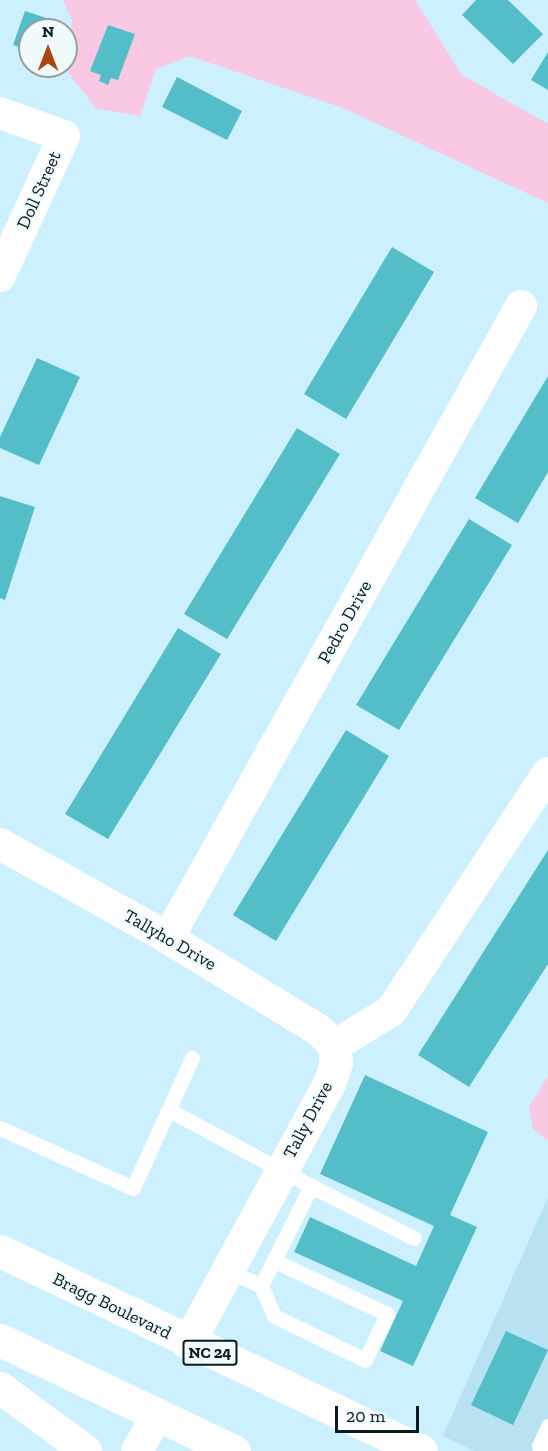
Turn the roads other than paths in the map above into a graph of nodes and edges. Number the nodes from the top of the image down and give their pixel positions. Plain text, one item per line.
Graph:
1 (0, 113) edge
2 (0, 276) edge
3 (521, 306) dead end
4 (548, 773) edge
5 (0, 844) edge
6 (168, 938) junction
7 (334, 1046) junction
8 (192, 1058) dead end
9 (169, 1110) junction
10 (0, 1128) edge
11 (281, 1172) junction
12 (311, 1186) junction
13 (414, 1238) dead end
14 (0, 1251) edge
15 (275, 1261) junction
16 (227, 1270) junction
17 (261, 1286) junction
18 (0, 1340) edge
19 (188, 1343) junction
20 (0, 1388) edge
21 (157, 1415) junction
22 (548, 1426) edge
23 (548, 1450) edge
24 (86, 1451) edge
25 (137, 1451) edge
26 (234, 1451) edge
27 (421, 1451) edge

1 - 2 street, Doll Street
3 - 6 street, Pedro Drive
4 - 7 street
5 - 6 street, Tallyho Drive
6 - 7 street, Tallyho Drive
7 - 11 main road, Tally Drive
8 - 9 lane
9 - 10 lane
9 - 11 lane
11 - 12 lane
11 - 16 main road, Tally Drive
12 - 13 lane
12 - 15 lane
14 - 19 main road, Bragg Boulevard / NC 24
15 - 17 lane
15 - 17 lane
16 - 17 lane
16 - 19 main road, Tally Drive
18 - 21 main road
19 - 27 main road, Bragg Boulevard / NC 24
20 - 24 street
21 - 25 street
21 - 26 main road
22 - 23 lane

